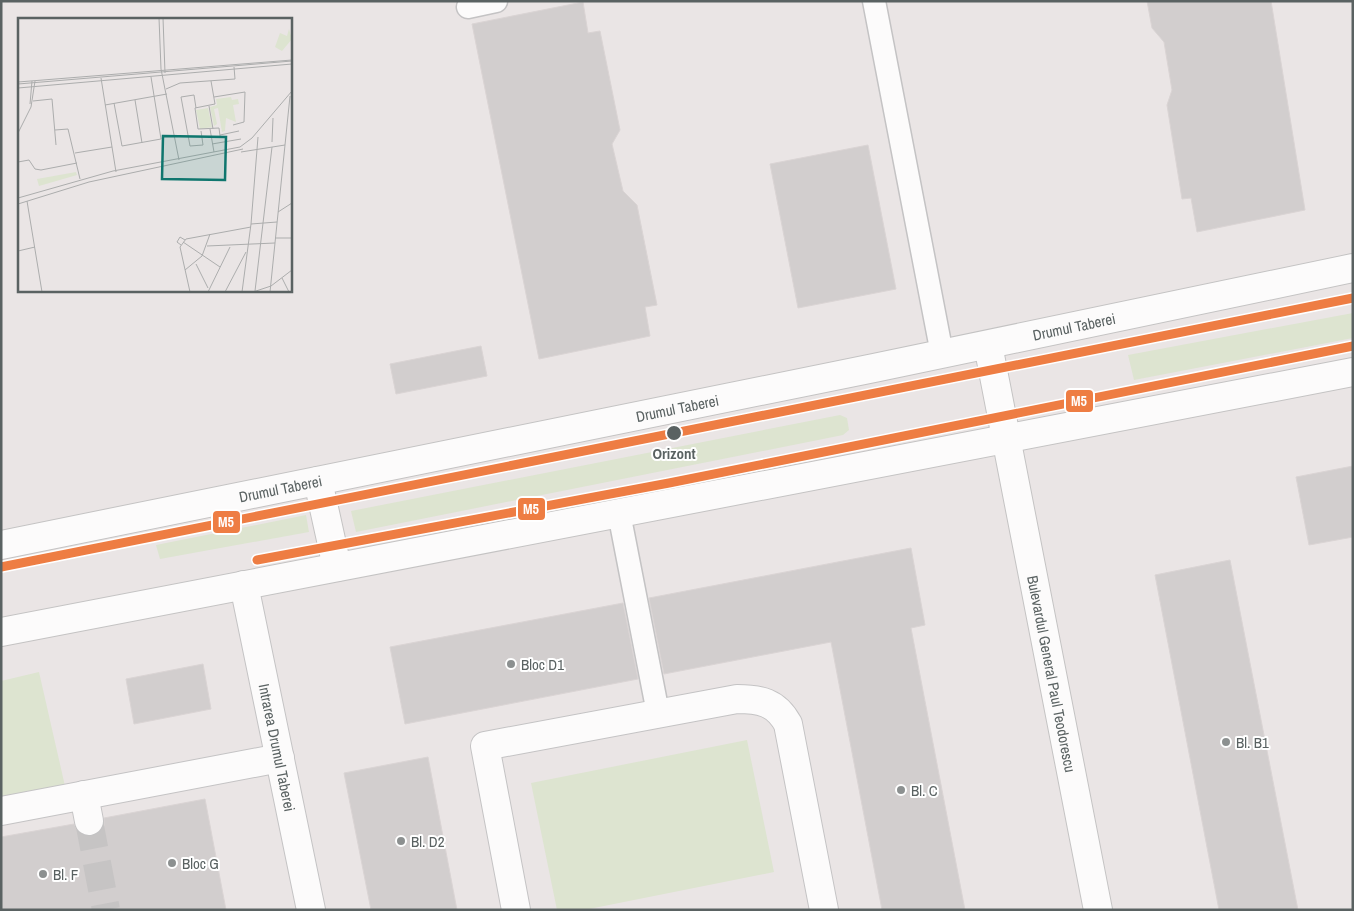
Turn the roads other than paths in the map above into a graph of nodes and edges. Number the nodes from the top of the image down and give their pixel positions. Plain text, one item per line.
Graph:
1 (496, 1) edge
2 (874, 1) edge
3 (468, 7) dead end
4 (1353, 268) edge
5 (988, 345) junction
6 (942, 354) junction
7 (1353, 372) edge
8 (1007, 438) junction
9 (318, 481) junction
10 (619, 513) junction
11 (1, 545) edge
12 (337, 567) junction
13 (244, 585) junction
14 (1, 632) edge
15 (658, 713) junction
16 (280, 758) junction
17 (1, 811) edge
18 (819, 909) edge
19 (311, 910) edge
20 (516, 910) edge
21 (1098, 910) edge

1 - 3 lane
2 - 6 lane
4 - 5 main road, Drumul Taberei
5 - 6 main road, Drumul Taberei
5 - 8 main road, Bulevardul General Paul Teodorescu
6 - 9 main road, Drumul Taberei
7 - 8 main road
8 - 10 main road
8 - 21 main road, Bulevardul General Paul Teodorescu
9 - 11 main road, Drumul Taberei
9 - 12 main road
10 - 12 main road
10 - 15 lane
12 - 13 main road
13 - 14 main road
13 - 16 main road, Intrarea Drumul Taberei
15 - 18 main road
15 - 20 main road
16 - 17 main road
16 - 19 main road, Intrarea Drumul Taberei

